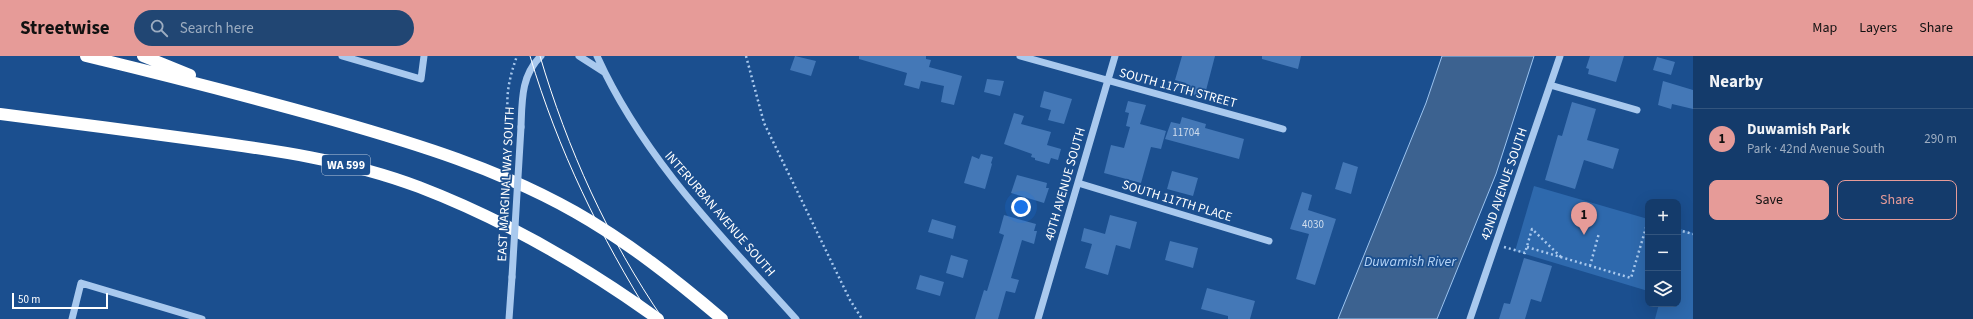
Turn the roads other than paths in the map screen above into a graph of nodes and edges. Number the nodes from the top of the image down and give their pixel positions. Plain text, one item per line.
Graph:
1 (86, 56) edge
2 (143, 56) edge
3 (342, 56) edge
4 (424, 56) edge
5 (541, 56) edge
6 (579, 56) edge
7 (597, 56) edge
8 (1020, 56) edge
9 (1115, 56) edge
10 (1560, 56) edge
11 (604, 73) junction
12 (1108, 81) junction
13 (1550, 85) junction
14 (230, 91) junction
15 (1637, 110) dead end
16 (0, 114) edge
17 (1284, 128) dead end
18 (1078, 183) junction
19 (1269, 241) dead end
20 (72, 319) edge
21 (202, 319) edge
22 (509, 319) edge
23 (658, 319) edge
24 (722, 319) edge
25 (796, 319) edge
26 (1038, 319) edge
27 (1470, 319) edge

1 - 14 highway
2 - 14 highway
3 - 4 street
5 - 22 street, EAST MARGINAL WAY SOUTH, bridge
6 - 11 street
7 - 11 street, INTERURBAN AVENUE SOUTH
8 - 12 street, SOUTH 117TH STREET
9 - 12 street, 40TH AVENUE SOUTH
10 - 13 street, 42ND AVENUE SOUTH
11 - 25 street, INTERURBAN AVENUE SOUTH
12 - 17 street, SOUTH 117TH STREET
12 - 18 street, 40TH AVENUE SOUTH
13 - 15 street
13 - 27 street, 42ND AVENUE SOUTH
14 - 24 highway
16 - 23 highway, WA 599
18 - 19 street, SOUTH 117TH PLACE
18 - 26 street, 40TH AVENUE SOUTH
20 - 21 street

